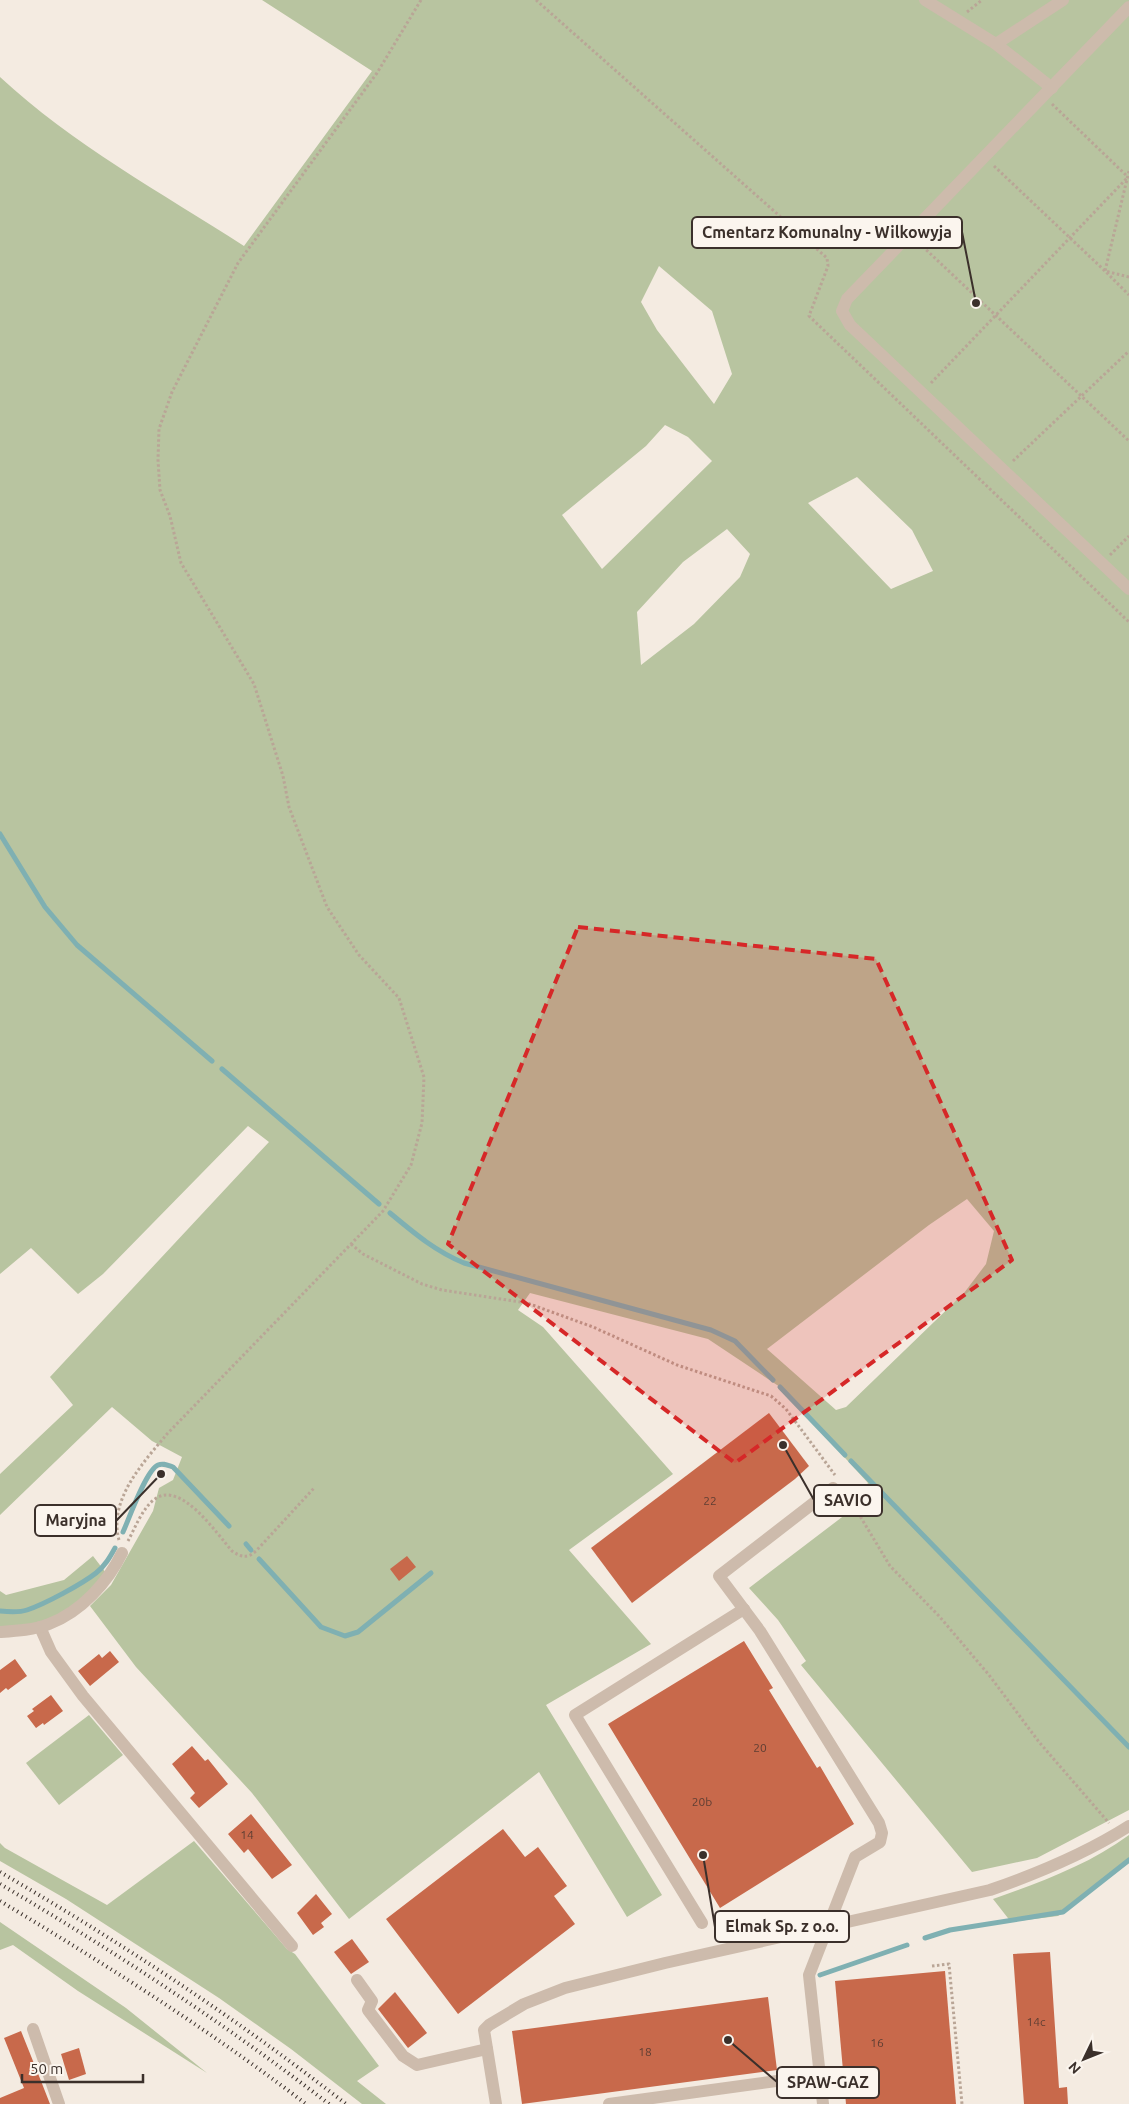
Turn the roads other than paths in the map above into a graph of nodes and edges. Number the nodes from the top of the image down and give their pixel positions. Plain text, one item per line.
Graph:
1 (925, 0) edge
2 (1062, 0) edge
3 (1129, 8) edge
4 (996, 44) junction
5 (1048, 92) junction
6 (1129, 589) edge
7 (833, 1488) dead end
8 (122, 1553) road end
9 (744, 1609) junction
10 (40, 1628) junction
11 (0, 1632) edge
12 (1124, 1829) edge
13 (702, 1923) dead end
14 (829, 1926) junction
15 (292, 1946) dead end
16 (357, 1980) dead end
17 (34, 2029) dead end
18 (487, 2049) junction
19 (820, 2075) junction
20 (59, 2104) edge
21 (496, 2104) edge
22 (609, 2104) edge
23 (823, 2104) edge

1 - 4 street
2 - 4 street
3 - 5 street
4 - 5 street
5 - 6 street
7 - 9 street
8 - 10 street
9 - 13 street
9 - 14 street
10 - 11 street
10 - 15 street
12 - 14 street
14 - 18 street
14 - 19 street
16 - 18 street
17 - 20 street
18 - 21 street
19 - 22 street
19 - 23 street

